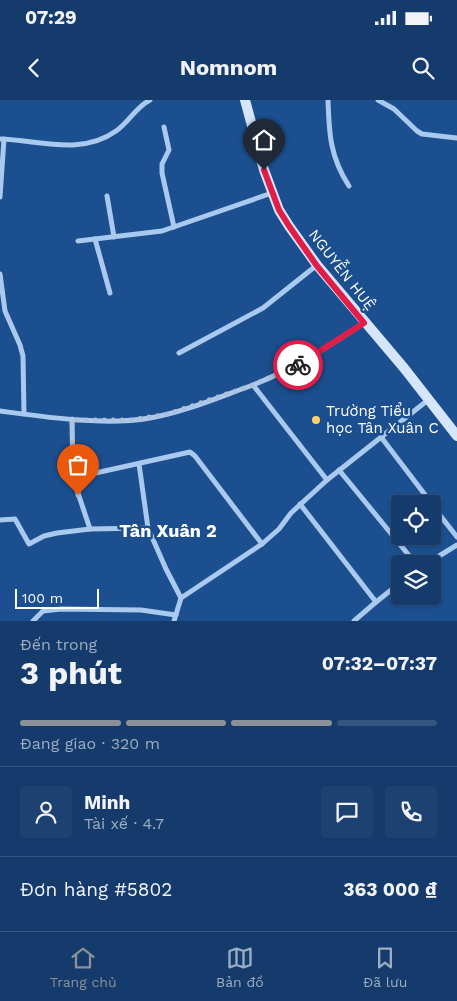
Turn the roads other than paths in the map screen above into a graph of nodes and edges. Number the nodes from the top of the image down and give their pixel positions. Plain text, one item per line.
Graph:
1 (150, 100) edge
2 (245, 100) edge
3 (328, 100) edge
4 (378, 100) edge
5 (142, 102) edge
6 (164, 127) dead end
7 (457, 138) edge
8 (2, 139) edge
9 (348, 186) dead end
10 (272, 193) junction
11 (107, 196) dead end
12 (0, 197) edge
13 (174, 227) junction
14 (114, 237) junction
15 (95, 239) junction
16 (78, 242) dead end
17 (317, 266) junction
18 (0, 274) edge
19 (110, 293) dead end
20 (364, 323) junction
21 (179, 353) dead end
22 (253, 385) junction
23 (429, 400) junction
24 (0, 411) edge
25 (24, 414) junction
26 (72, 420) junction
27 (457, 436) edge
28 (381, 437) junction
29 (139, 464) junction
30 (340, 470) junction
31 (73, 478) junction
32 (327, 480) junction
33 (425, 495) edge
34 (300, 504) junction
35 (441, 516) edge
36 (0, 520) edge
37 (148, 528) junction
38 (90, 529) junction
39 (457, 537) edge
40 (262, 544) junction
41 (457, 545) edge
42 (409, 555) edge
43 (441, 555) edge
44 (391, 590) edge
45 (181, 598) junction
46 (376, 602) junction
47 (176, 615) junction
48 (33, 621) edge
49 (174, 621) edge
50 (354, 621) edge

1 - 5 street
2 - 10 street, NGUYỄN HUỆ
3 - 9 street
4 - 7 street
5 - 8 street
6 - 13 street
8 - 12 street
10 - 13 street
10 - 17 street, NGUYỄN HUỆ
11 - 14 street
13 - 14 street
14 - 15 street
15 - 16 street
15 - 19 street
17 - 20 street, NGUYỄN HUỆ
17 - 21 street
18 - 25 street
20 - 22 street
20 - 23 street, NGUYỄN HUỆ
22 - 26 street
22 - 32 street
23 - 27 street, NGUYỄN HUỆ
23 - 28 street
24 - 25 street
25 - 26 street
26 - 31 street
28 - 30 street
28 - 33 street
29 - 31 street
29 - 37 street
29 - 40 street
30 - 32 street
30 - 42 street
31 - 38 street
32 - 34 street
34 - 40 street
34 - 46 street
35 - 39 street
36 - 38 street
37 - 38 street
37 - 45 street
40 - 45 street
41 - 43 street
44 - 46 street
45 - 47 street
46 - 50 street
47 - 48 street
47 - 49 street

